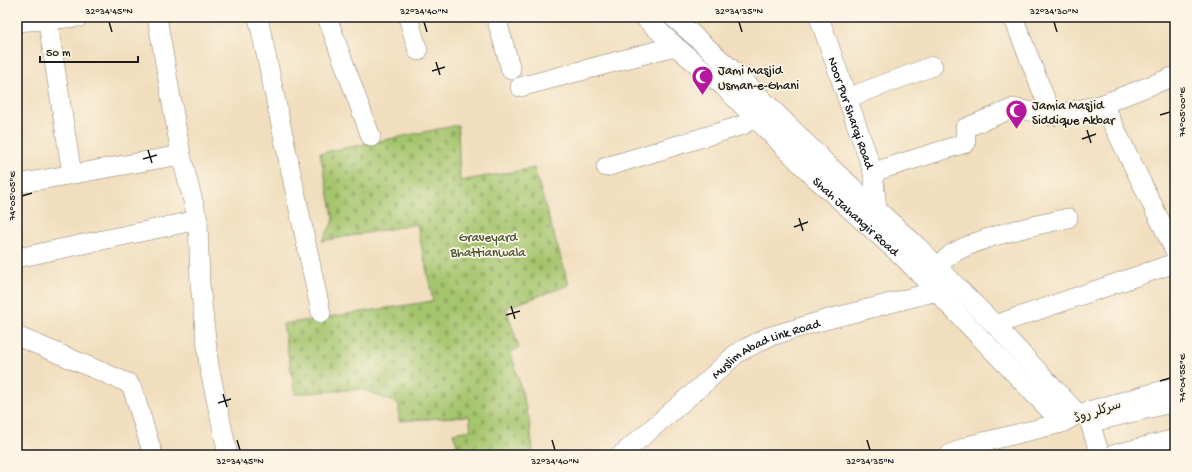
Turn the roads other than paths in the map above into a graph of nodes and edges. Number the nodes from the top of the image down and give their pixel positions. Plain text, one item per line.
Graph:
1 (79, 17) edge
2 (157, 17) edge
3 (258, 17) edge
4 (328, 17) edge
5 (408, 17) edge
6 (496, 17) edge
7 (644, 17) edge
8 (673, 17) edge
9 (819, 17) edge
10 (1013, 17) edge
11 (47, 18) edge
12 (17, 22) edge
13 (675, 46) junction
14 (418, 51) dead end
15 (933, 66) dead end
16 (512, 70) dead end
17 (1175, 76) edge
18 (520, 87) dead end
19 (847, 98) junction
20 (1103, 104) junction
21 (754, 116) junction
22 (1052, 116) junction
23 (371, 137) dead end
24 (181, 155) junction
25 (606, 167) dead end
26 (873, 172) junction
27 (72, 174) junction
28 (17, 184) edge
29 (872, 217) junction
30 (1068, 218) dead end
31 (198, 220) junction
32 (1175, 252) edge
33 (17, 258) edge
34 (1175, 263) edge
35 (937, 266) junction
36 (937, 291) junction
37 (321, 313) dead end
38 (995, 325) junction
39 (17, 336) edge
40 (1175, 387) edge
41 (1175, 402) edge
42 (1084, 419) junction
43 (1062, 423) junction
44 (1175, 439) edge
45 (153, 455) edge
46 (228, 455) edge
47 (621, 455) edge
48 (948, 455) edge
49 (1100, 455) edge
50 (1112, 455) edge

1 - 11 street
2 - 24 street
3 - 37 street
4 - 23 street
5 - 14 street
6 - 16 street
7 - 13 street, Shah Jahangir Road
8 - 29 street, Shah Jahangir Road
9 - 19 street, Noor Pur Sharqi Road
10 - 22 street
11 - 12 street
11 - 27 street
13 - 18 street
13 - 21 street, Shah Jahangir Road
15 - 19 street
17 - 20 street
19 - 26 street, Noor Pur Sharqi Road
20 - 22 street
20 - 32 street
21 - 25 street
21 - 29 street, Shah Jahangir Road
22 - 26 street
24 - 27 street
24 - 31 street
26 - 29 street, Noor Pur Sharqi Road
27 - 28 street
29 - 35 street, Shah Jahangir Road
29 - 36 street, Shah Jahangir Road
30 - 35 street
31 - 33 street
31 - 46 street
34 - 38 street
35 - 38 street, Shah Jahangir Road
36 - 43 street, Shah Jahangir Road
36 - 47 street, Muslim Abad Link Road
38 - 42 street, Shah Jahangir Road
39 - 45 street
40 - 42 street, سرکلر روڈ
41 - 42 street, سرکلر روڈ
42 - 43 street, سرکلر روڈ
42 - 49 street
43 - 48 street, سرکلر روڈ
44 - 50 street

